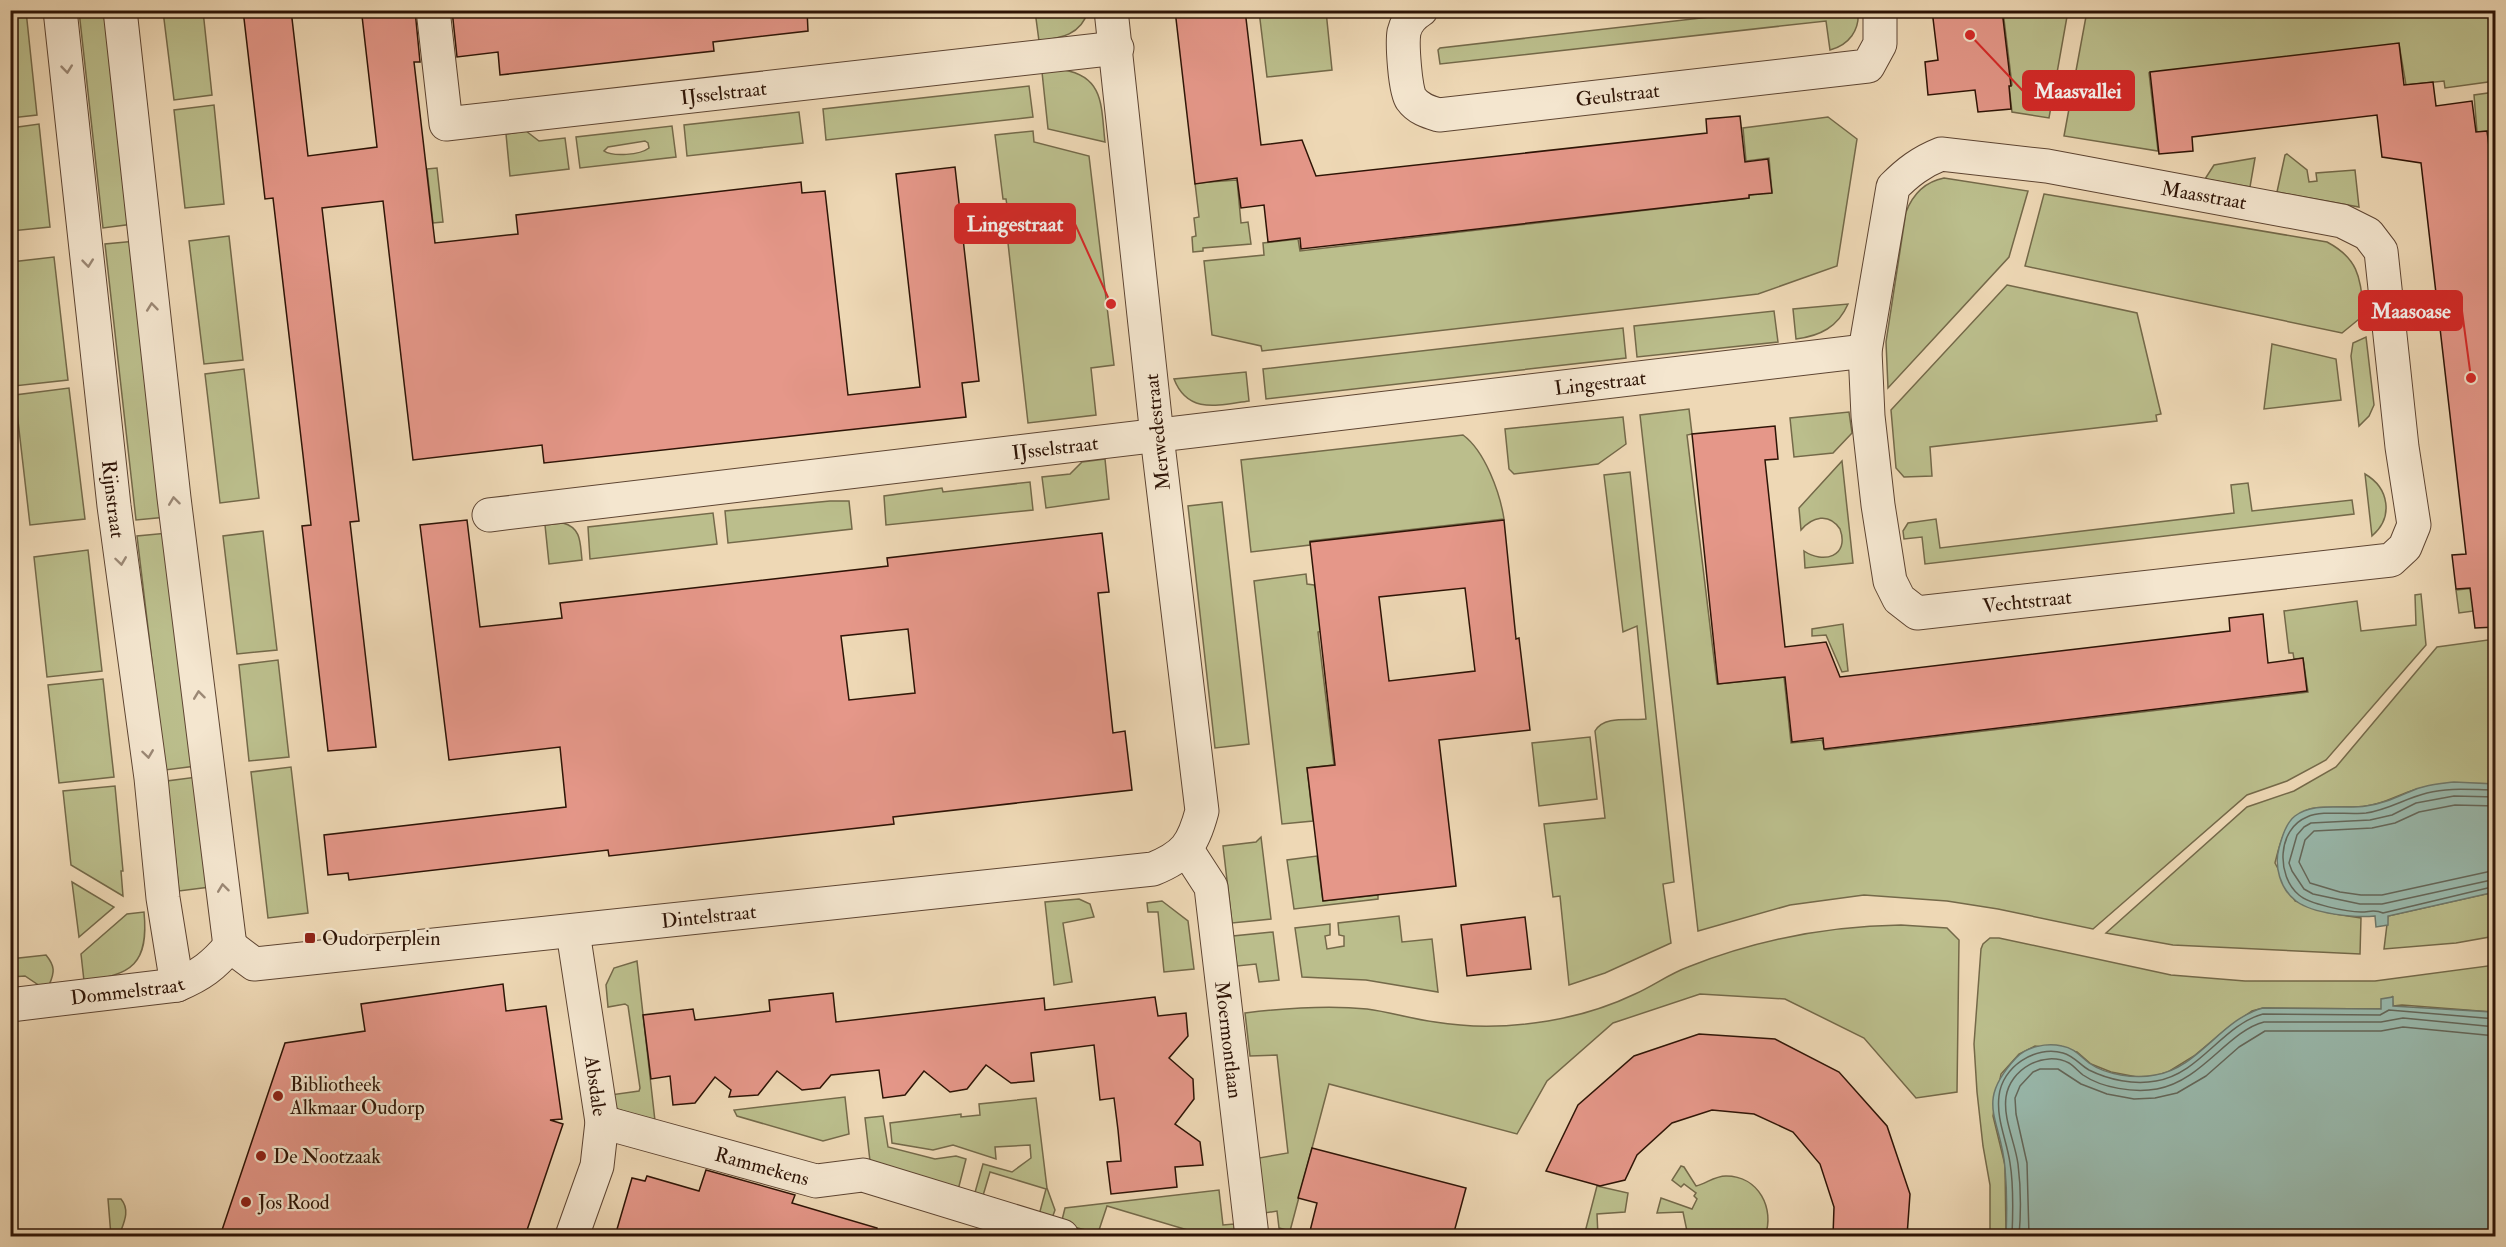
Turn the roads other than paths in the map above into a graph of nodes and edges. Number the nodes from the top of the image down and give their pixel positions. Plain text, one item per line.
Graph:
1 (60, 10) edge
2 (120, 10) edge
3 (433, 10) edge
4 (1111, 10) edge
5 (1421, 10) edge
6 (1880, 10) edge
7 (1117, 48) junction
8 (1865, 351) junction
9 (1157, 435) junction
10 (489, 515) dead end
11 (2405, 547) joint
12 (1187, 849) junction
13 (573, 932) junction
14 (230, 946) junction
15 (177, 985) junction
16 (10, 1005) edge
17 (603, 1122) junction
18 (572, 1236) edge
19 (1062, 1236) edge
20 (1252, 1236) edge

1 -> 15 street, Rijnstraat
14 -> 2 street
3 - 7 street, IJsselstraat
4 - 7 street, Merwedestraat
5 - 6 street, Geulstraat
7 - 9 street, Merwedestraat
8 - 9 street, Lingestraat
8 - 11 street, Vechtstraat
8 - 11 street, Maasstraat
9 - 10 street, IJsselstraat
9 - 12 street, Merwedestraat
12 - 13 street, Dintelstraat
12 - 20 street, Moermontlaan
13 - 14 street, Dintelstraat
13 - 17 street, Absdale
14 - 15 street, Dommelstraat
15 - 16 street, Dommelstraat
17 - 18 street, Absdale
17 - 19 street, Rammekens

